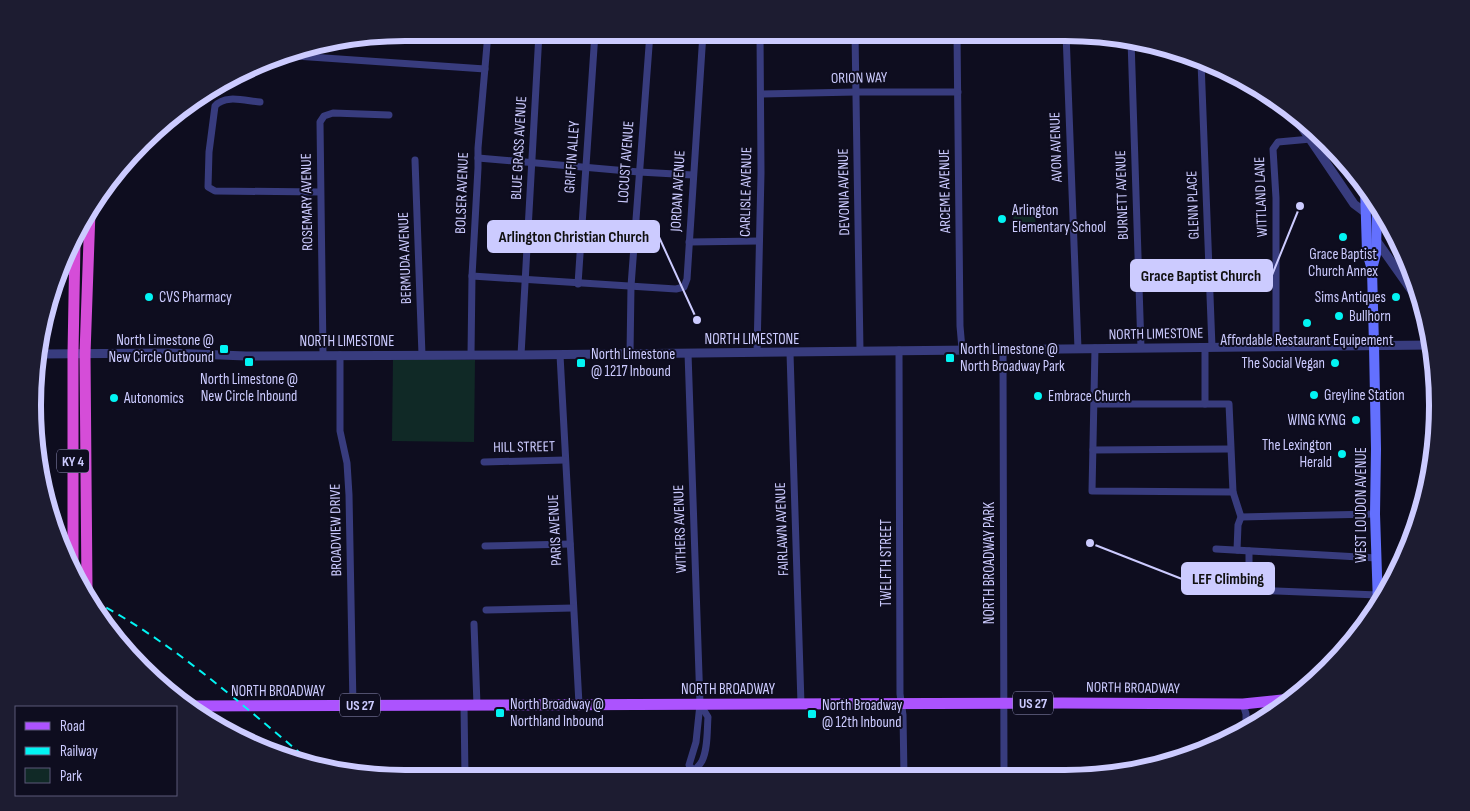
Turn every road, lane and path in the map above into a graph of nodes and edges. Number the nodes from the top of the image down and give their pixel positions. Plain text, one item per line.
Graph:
1 (487, 41) edge
2 (539, 41) edge
3 (593, 41) edge
4 (649, 41) edge
5 (703, 41) edge
6 (760, 41) edge
7 (855, 41) edge
8 (957, 41) edge
9 (1066, 41) edge
10 (1131, 47) edge
11 (303, 56) edge
12 (1201, 68) edge
13 (485, 69) junction
14 (856, 92) junction
15 (958, 92) junction
16 (761, 94) junction
17 (260, 102) dead end
18 (389, 115) dead end
19 (1306, 133) edge
20 (1310, 139) junction
21 (478, 158) junction
22 (415, 160) dead end
23 (532, 162) junction
24 (585, 167) junction
25 (639, 172) junction
26 (693, 175) junction
27 (320, 192) junction
28 (1366, 202) edge
29 (1366, 213) junction
30 (1377, 218) edge
31 (90, 224) edge
32 (1376, 240) junction
33 (759, 241) junction
34 (689, 242) junction
35 (76, 251) edge
36 (1372, 270) junction
37 (67, 271) edge
38 (75, 272) junction
39 (472, 276) junction
40 (525, 279) junction
41 (578, 284) junction
42 (1408, 285) edge
43 (631, 286) junction
44 (1374, 346) junction
45 (1424, 346) edge
46 (1208, 347) junction
47 (1276, 347) junction
48 (1096, 348) junction
49 (1141, 348) junction
50 (962, 349) junction
51 (1078, 349) junction
52 (899, 350) junction
53 (1003, 350) junction
54 (860, 351) junction
55 (688, 352) junction
56 (757, 352) junction
57 (790, 353) junction
58 (45, 354) edge
59 (73, 354) junction
60 (85, 354) junction
61 (560, 354) junction
62 (630, 354) junction
63 (323, 355) junction
64 (340, 355) junction
65 (422, 355) junction
66 (471, 355) junction
67 (521, 355) junction
68 (1094, 404) junction
69 (1205, 404) junction
70 (1230, 449) junction
71 (1093, 450) junction
72 (565, 460) junction
73 (484, 462) dead end
74 (1233, 492) junction
75 (1375, 514) junction
76 (1241, 517) junction
77 (570, 544) junction
78 (486, 546) dead end
79 (1216, 549) dead end
80 (1237, 550) junction
81 (1249, 551) junction
82 (73, 554) edge
83 (1377, 558) junction
84 (87, 582) edge
85 (1378, 591) edge
86 (1372, 600) edge
87 (573, 608) junction
88 (486, 610) dead end
89 (474, 624) dead end
90 (1275, 702) edge
91 (1003, 703) junction
92 (1265, 703) junction
93 (464, 704) junction
94 (477, 704) junction
95 (579, 704) junction
96 (700, 704) junction
97 (801, 704) junction
98 (902, 704) junction
99 (1243, 704) junction
100 (1271, 705) edge
101 (200, 706) edge
102 (353, 706) junction
103 (1246, 722) edge
104 (465, 770) edge
105 (691, 770) edge
106 (696, 770) edge
107 (904, 770) edge
108 (1004, 770) edge

1 - 13 street, BOLSER AVENUE
2 - 23 street, BLUE GRASS AVENUE
3 - 24 street, GRIFFIN ALLEY
4 - 25 street, LOCUST AVENUE
5 - 26 street, JORDAN AVENUE
6 - 16 street, CARLISLE AVENUE
7 - 14 street, DEVONIA AVENUE
8 - 15 street, ARCEME AVENUE
9 - 51 street, AVON AVENUE
10 - 49 street, BURNETT AVENUE
11 - 13 street
12 - 46 street, GLENN PLACE
13 - 21 street, BOLSER AVENUE
14 - 15 street, ORION WAY
14 - 16 street, ORION WAY
14 - 54 street, DEVONIA AVENUE
15 - 50 street, ARCEME AVENUE
16 - 33 street, CARLISLE AVENUE
17 - 27 street
18 - 27 street, ROSEMARY AVENUE
19 - 20 street
20 - 29 street
20 - 47 street, WITTLAND LANE
21 - 23 street
21 - 39 street, BOLSER AVENUE
22 - 65 street, BERMUDA AVENUE
23 - 24 street
23 - 40 street, BLUE GRASS AVENUE
24 - 25 street
24 - 41 street, GRIFFIN ALLEY
25 - 26 street
25 - 43 street, LOCUST AVENUE
26 - 34 street, JORDAN AVENUE
27 - 63 street, ROSEMARY AVENUE
28 - 29 main road
29 - 36 main road
30 - 32 main road
31 - 60 highway, KY 4
32 - 36 main road
32 - 42 street
33 - 34 street
33 - 56 street, CARLISLE AVENUE
34 - 43 street, JORDAN AVENUE
35 - 38 highway, KY 4
36 - 44 main road, WEST LOUDON AVENUE
37 - 38 street
38 - 59 highway, KY 4
39 - 40 street, JORDAN AVENUE
39 - 66 street, BOLSER AVENUE
40 - 41 street, JORDAN AVENUE
40 - 67 street, BLUE GRASS AVENUE
41 - 43 street, JORDAN AVENUE
43 - 62 street, LOCUST AVENUE
44 - 45 street, NORTH LIMESTONE
44 - 47 street, NORTH LIMESTONE
44 - 75 main road, WEST LOUDON AVENUE
46 - 47 street, NORTH LIMESTONE
46 - 49 street, NORTH LIMESTONE
46 - 69 street, GLENN PLACE
48 - 49 street, NORTH LIMESTONE
48 - 51 street, NORTH LIMESTONE
48 - 68 street
50 - 52 street, NORTH LIMESTONE
50 - 53 street, NORTH LIMESTONE
51 - 53 street, NORTH LIMESTONE
52 - 54 street, NORTH LIMESTONE
52 - 98 street, TWELFTH STREET
53 - 91 street, NORTH BROADWAY PARK
54 - 57 street, NORTH LIMESTONE
55 - 56 street, NORTH LIMESTONE
55 - 62 street, NORTH LIMESTONE
55 - 96 street, WITHERS AVENUE
56 - 57 street, NORTH LIMESTONE
57 - 97 street, FAIRLAWN AVENUE
58 - 59 street, NORTH LIMESTONE
59 - 60 street, NORTH LIMESTONE
59 - 82 highway, KY 4
60 - 63 street, NORTH LIMESTONE
60 - 84 highway, KY 4
61 - 62 street, NORTH LIMESTONE
61 - 67 street, NORTH LIMESTONE
61 - 72 street, PARIS AVENUE
63 - 64 street, NORTH LIMESTONE
64 - 65 street, NORTH LIMESTONE
64 - 102 street, BROADVIEW DRIVE
65 - 66 street, NORTH LIMESTONE
66 - 67 street, NORTH LIMESTONE
68 - 69 street
68 - 71 street
69 - 70 street
70 - 71 street
70 - 74 street
71 - 74 street
72 - 73 street, HILL STREET
72 - 77 street, PARIS AVENUE
74 - 76 street
75 - 76 street
75 - 83 main road, WEST LOUDON AVENUE
76 - 80 street
77 - 78 street
77 - 87 street, PARIS AVENUE
79 - 80 street
80 - 81 street
81 - 83 street
81 - 86 street
83 - 85 main road, WEST LOUDON AVENUE
87 - 88 street
87 - 95 street, PARIS AVENUE
89 - 94 street
90 - 92 main road, NORTH BROADWAY / US 27
91 - 98 main road, NORTH BROADWAY / US 27
91 - 99 main road, NORTH BROADWAY / US 27
91 - 108 street, NORTH BROADWAY PARK
92 - 99 main road, NORTH BROADWAY / US 27
92 - 100 main road, NORTH BROADWAY / US 27
93 - 94 main road, NORTH BROADWAY / US 27
93 - 102 main road, NORTH BROADWAY / US 27
93 - 104 street
94 - 95 main road, NORTH BROADWAY / US 27
95 - 96 main road, NORTH BROADWAY / US 27
96 - 97 main road, NORTH BROADWAY / US 27
96 - 105 street
96 - 106 street
97 - 98 main road, NORTH BROADWAY / US 27
98 - 107 street, TWELFTH STREET
99 - 103 street
101 - 102 main road, NORTH BROADWAY / US 27

